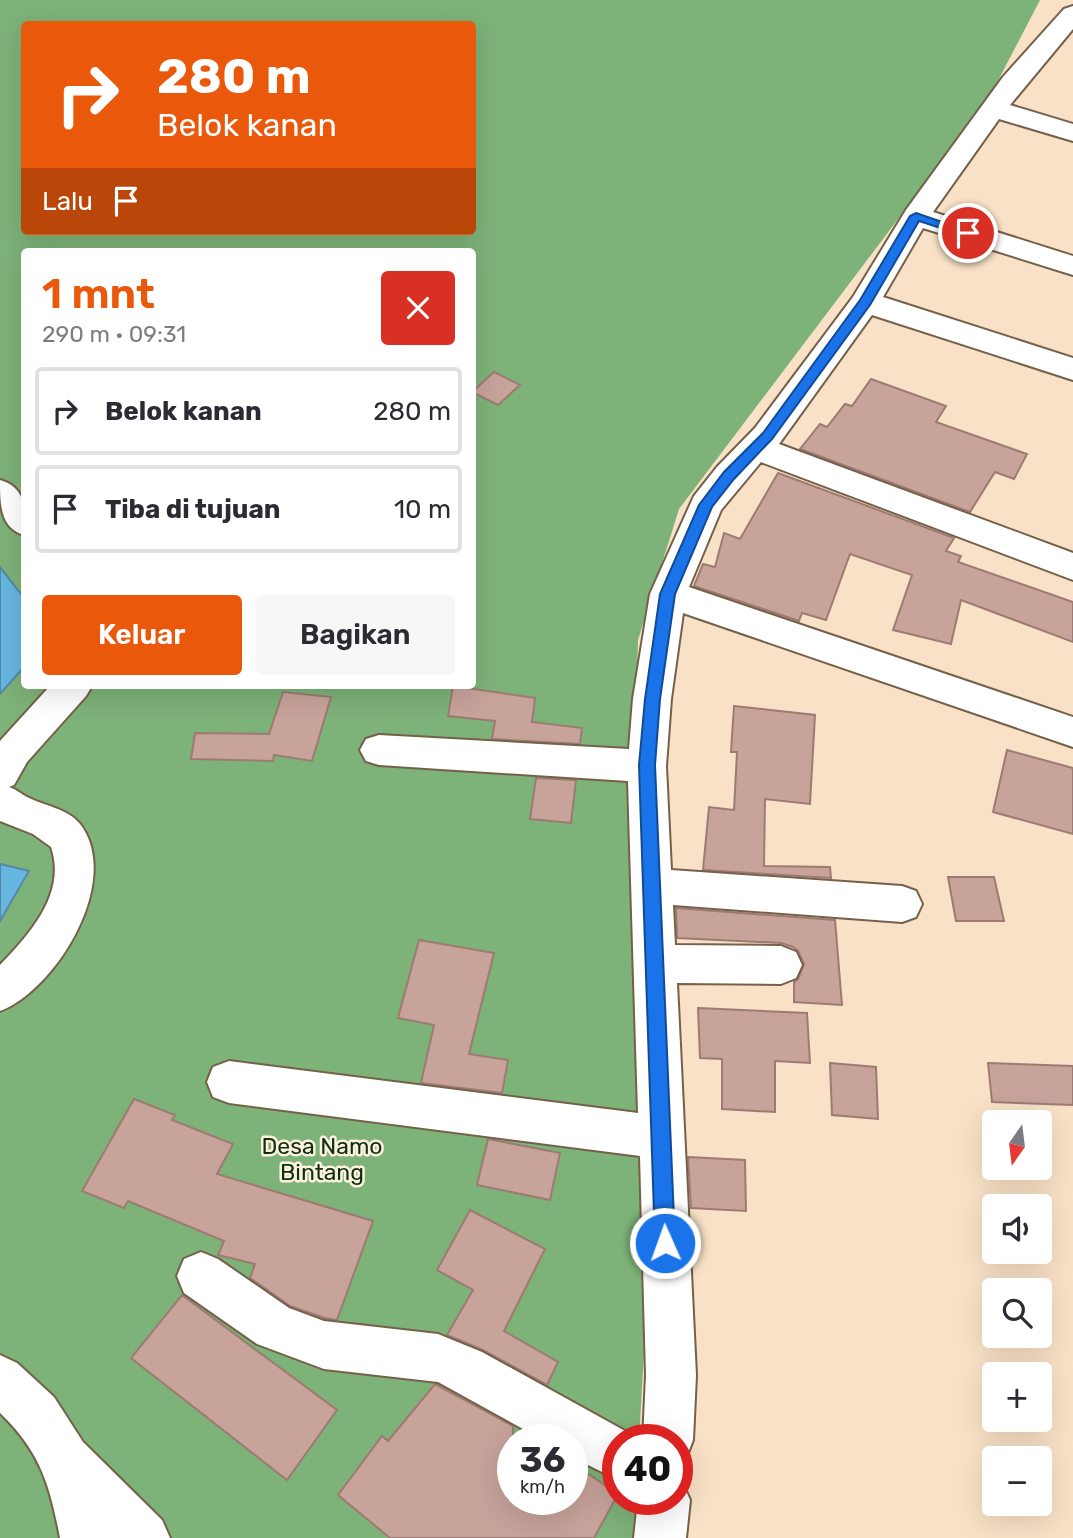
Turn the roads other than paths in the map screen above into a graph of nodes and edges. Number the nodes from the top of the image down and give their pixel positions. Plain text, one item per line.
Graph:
1 (1073, 14) edge
2 (994, 109) junction
3 (1073, 132) edge
4 (916, 216) junction
5 (1073, 266) edge
6 (865, 302) junction
7 (1073, 369) edge
8 (757, 448) junction
9 (0, 492) edge
10 (21, 519) edge
11 (1073, 567) edge
12 (668, 594) junction
13 (70, 689) edge
14 (1073, 732) edge
15 (379, 750) dead end
16 (647, 765) junction
17 (0, 774) edge
18 (0, 800) edge
19 (650, 886) junction
20 (902, 904) dead end
21 (654, 964) junction
22 (781, 965) dead end
23 (0, 992) edge
24 (229, 1082) dead end
25 (660, 1137) junction
26 (201, 1276) dead end
27 (0, 1380) edge
28 (669, 1424) edge
29 (602, 1446) edge
30 (66, 1459) junction
31 (662, 1515) edge
32 (86, 1538) edge
33 (144, 1538) edge
34 (660, 1538) edge

1 - 2 street
2 - 3 street
2 - 4 street
4 - 5 street
4 - 6 street
6 - 7 street
6 - 8 street
8 - 11 street
8 - 12 street
9 - 10 street
12 - 14 street
12 - 16 street
13 - 17 street
15 - 16 street
16 - 19 street
18 - 23 street
19 - 20 street
19 - 21 street
21 - 22 street
21 - 25 street
24 - 25 street
25 - 28 street
26 - 29 street
27 - 30 street
30 - 32 street
30 - 33 street
31 - 34 street

